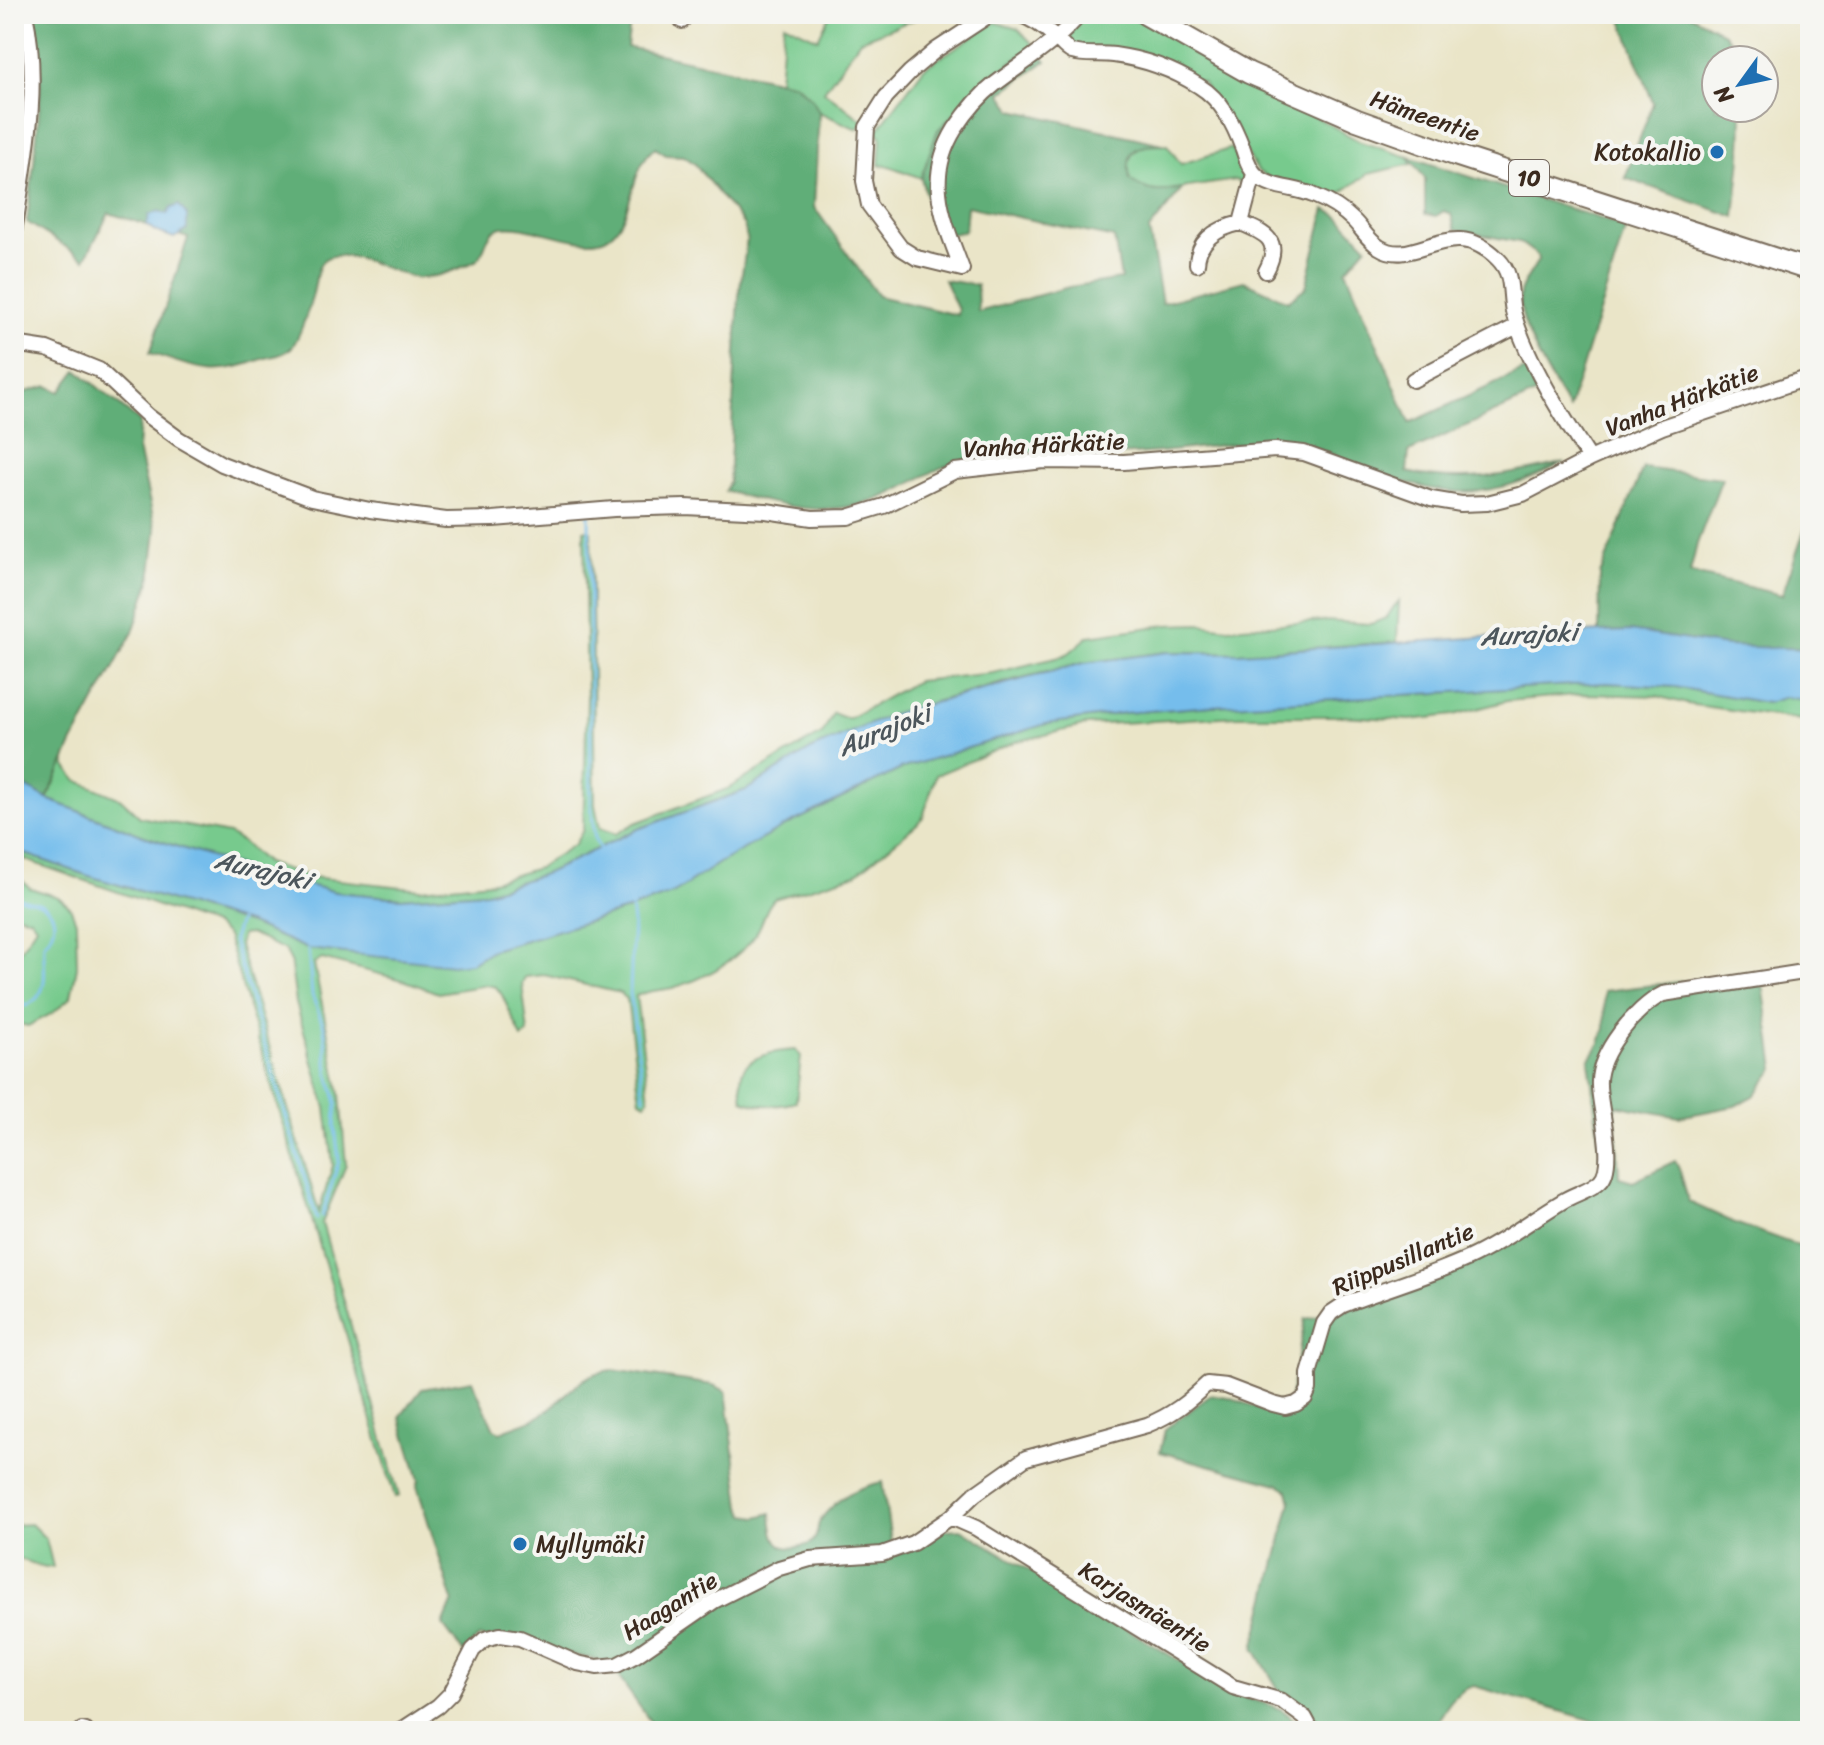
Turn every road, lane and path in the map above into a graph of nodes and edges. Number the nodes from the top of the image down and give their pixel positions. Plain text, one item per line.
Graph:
1 (25, 14) edge
2 (991, 14) edge
3 (1019, 14) edge
4 (1080, 14) edge
5 (1145, 14) edge
6 (1058, 39) junction
7 (1254, 174) junction
8 (1241, 223) junction
9 (14, 232) edge
10 (1701, 233) junction
11 (1810, 257) edge
12 (1197, 264) dead end
13 (1810, 270) edge
14 (1266, 271) dead end
15 (1517, 326) junction
16 (14, 344) edge
17 (1810, 377) edge
18 (1413, 380) dead end
19 (1590, 459) junction
20 (1810, 971) edge
21 (951, 1517) junction
22 (400, 1731) edge
23 (1312, 1731) edge

1 - 9 street
2 - 6 street
3 - 6 street
4 - 6 street
5 - 10 highway, Hämeentie / 10
6 - 7 street
7 - 8 street
7 - 15 street
8 - 12 street
8 - 14 street
10 - 11 highway, Hämeentie / 10
10 - 13 highway, Hämeentie / 10
15 - 18 street
15 - 19 street
16 - 19 street, Vanha Härkätie
17 - 19 street, Vanha Härkätie
20 - 21 street, Riippusillantie
21 - 22 street, Haagantie
21 - 23 street, Karjasmäentie

